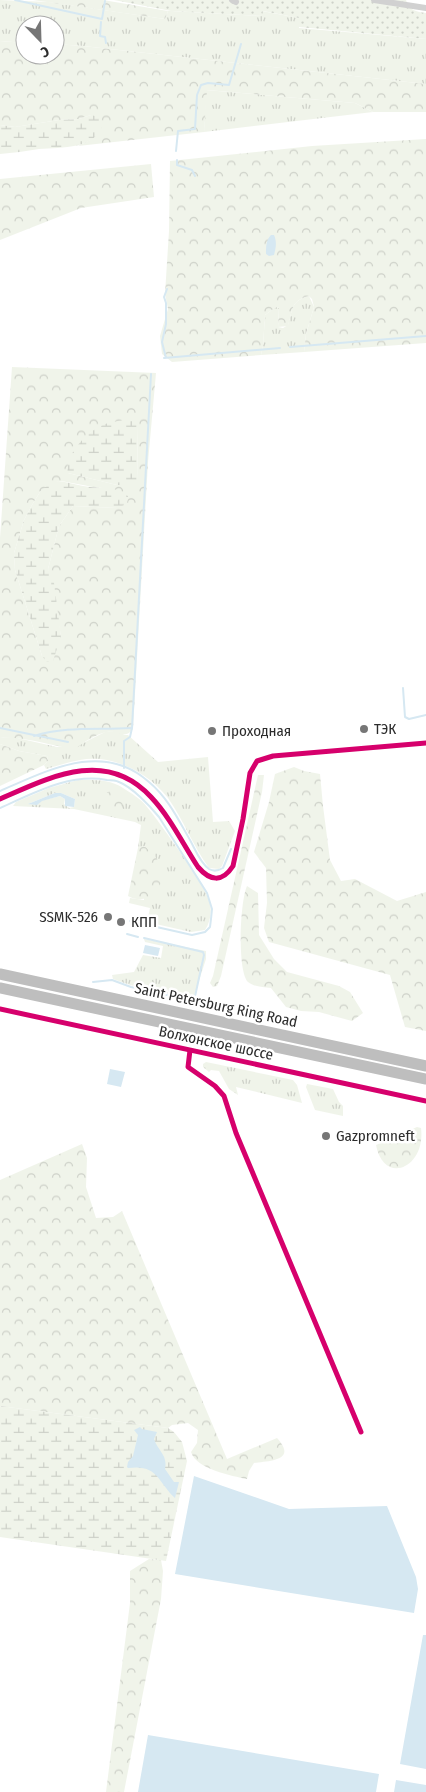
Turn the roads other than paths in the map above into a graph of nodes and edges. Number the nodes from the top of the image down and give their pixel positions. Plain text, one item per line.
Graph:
1 (374, 0) edge
2 (426, 8) edge
3 (426, 742) edge
4 (0, 799) edge
5 (0, 974) edge
6 (0, 988) edge
7 (0, 1009) edge
8 (190, 1050) junction
9 (426, 1066) edge
10 (426, 1079) edge
11 (426, 1101) edge
12 (361, 1432) dead end

1 - 2 street
3 - 4 street
5 - 9 highway, Saint Petersburg Ring Road
6 - 10 highway, Saint Petersburg Ring Road
7 - 8 street, Волхонское шоссе
8 - 11 street, Волхонское шоссе
8 - 12 street

